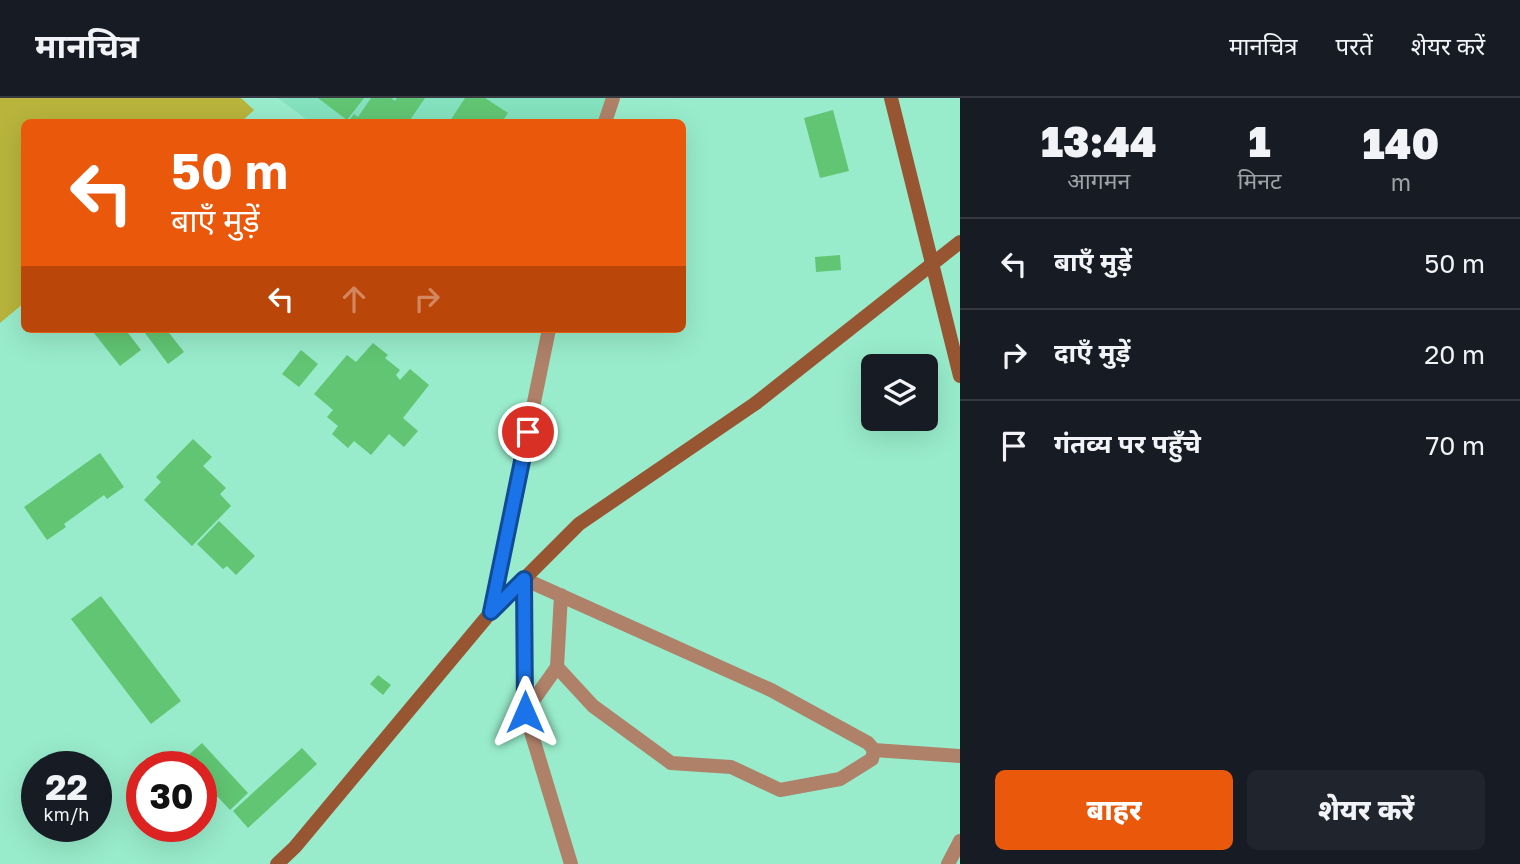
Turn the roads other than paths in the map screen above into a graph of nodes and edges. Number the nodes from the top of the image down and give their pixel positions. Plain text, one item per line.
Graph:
1 (613, 98) edge
2 (891, 98) edge
3 (606, 119) edge
4 (960, 242) edge
5 (548, 333) edge
6 (960, 376) edge
7 (524, 579) junction
8 (561, 595) junction
9 (491, 612) junction
10 (557, 667) junction
11 (525, 712) junction
12 (874, 750) junction
13 (960, 756) edge
14 (960, 841) edge
15 (277, 864) edge
16 (572, 864) edge
17 (948, 864) edge

1 - 3 street
2 - 6 street
4 - 7 street, bridge
5 - 9 street
7 - 8 street
7 - 9 street
7 - 11 street
8 - 10 street
8 - 12 street
9 - 15 street
10 - 11 street
10 - 12 street
11 - 16 street
12 - 13 street
14 - 17 street

